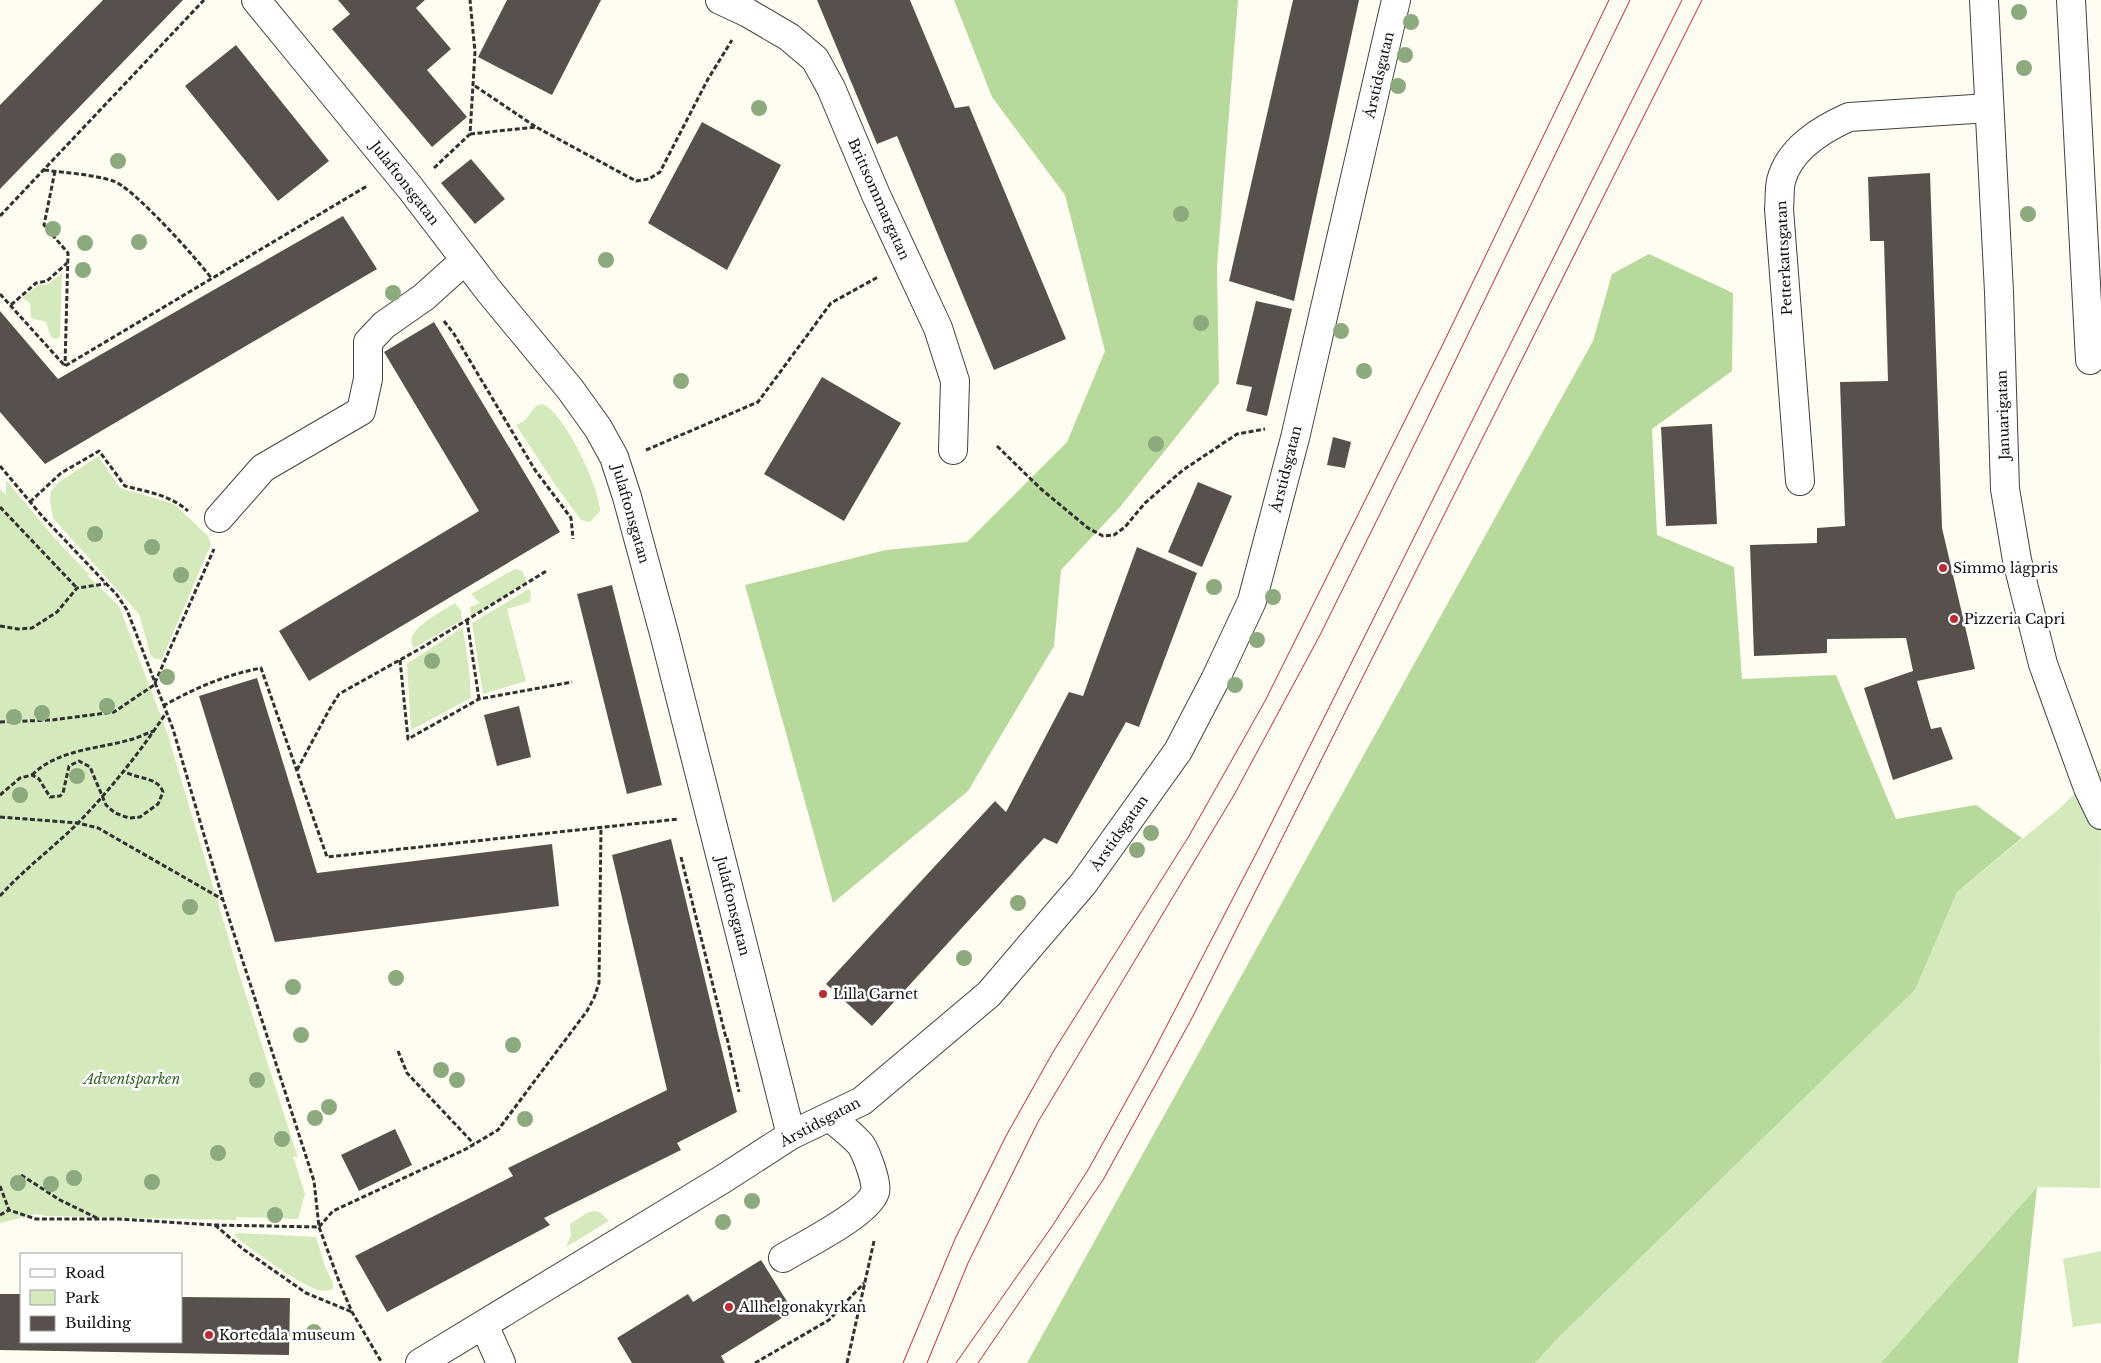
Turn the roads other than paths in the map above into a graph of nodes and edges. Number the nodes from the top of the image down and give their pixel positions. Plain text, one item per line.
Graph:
1 (256, 0) edge
2 (720, 0) edge
3 (1396, 0) edge
4 (1984, 0) edge
5 (2071, 0) edge
6 (1989, 108) junction
7 (465, 260) junction
8 (2090, 360) dead end
9 (953, 450) dead end
10 (1800, 481) dead end
11 (218, 529) road end
12 (2101, 814) edge
13 (830, 1116) junction
14 (791, 1135) junction
15 (783, 1258) dead end
16 (484, 1326) junction
17 (420, 1363) edge
18 (501, 1363) edge

1 - 7 street, Julaftonsgatan
2 - 9 street, Brittsommargatan
3 - 13 street, Årstidsgatan
4 - 6 street, Januarigatan
5 - 8 street
6 - 10 street, Petterkattsgatan
6 - 12 street, Januarigatan
7 - 11 street
7 - 14 street, Julaftonsgatan
13 - 14 street, Årstidsgatan
13 - 15 street
14 - 16 street, Årstidsgatan
16 - 17 street, Årstidsgatan
16 - 18 street

